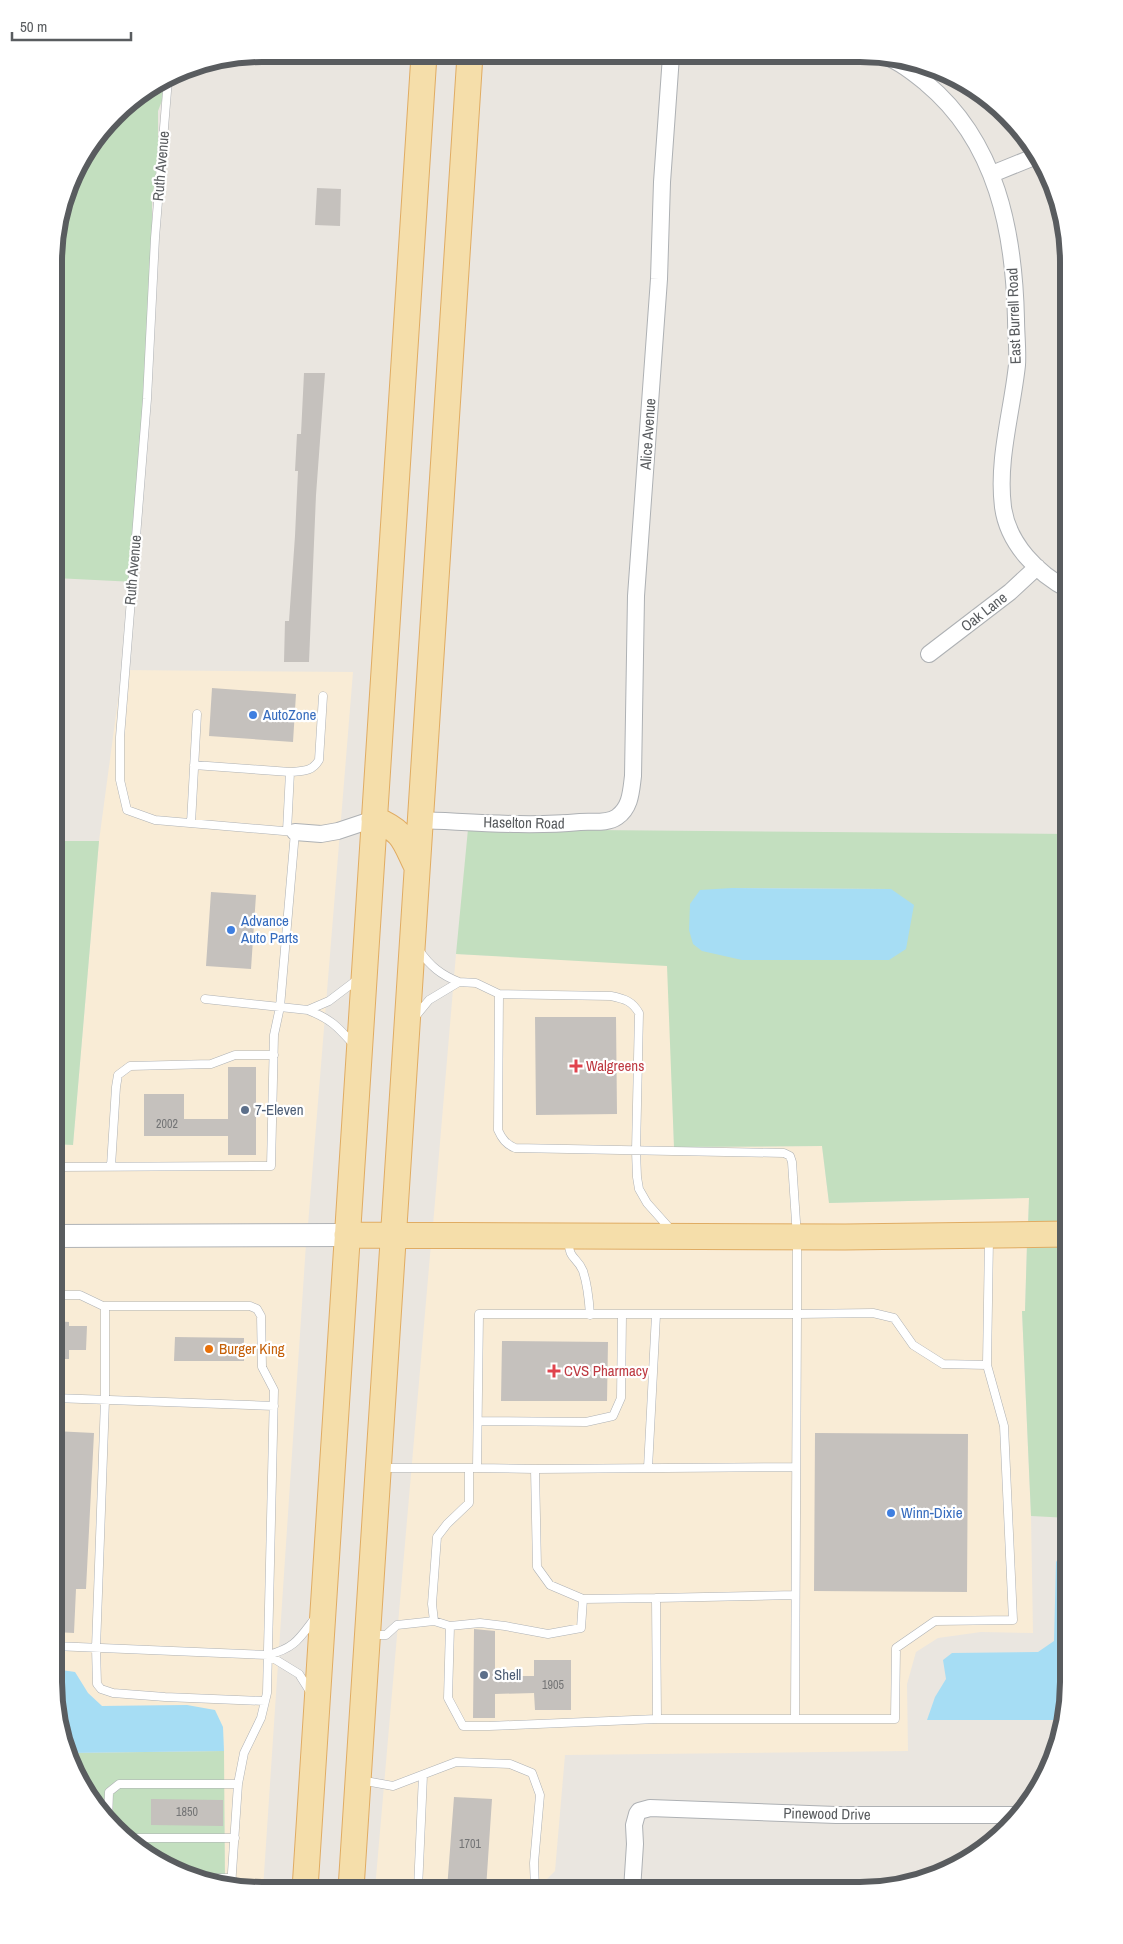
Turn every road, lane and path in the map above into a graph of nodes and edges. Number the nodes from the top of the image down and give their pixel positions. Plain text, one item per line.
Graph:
1 (424, 62) edge
2 (457, 62) edge
3 (470, 62) edge
4 (671, 62) edge
5 (903, 67) edge
6 (167, 86) edge
7 (464, 146) junction
8 (1031, 158) edge
9 (992, 174) junction
10 (1037, 567) junction
11 (1060, 585) edge
12 (929, 654) dead end
13 (322, 696) dead end
14 (197, 714) dead end
15 (194, 765) junction
16 (290, 772) junction
17 (624, 811) joint
18 (374, 818) junction
19 (420, 820) junction
20 (191, 823) junction
21 (291, 831) junction
22 (417, 868) junction
23 (413, 940) junction
24 (364, 974) junction
25 (460, 982) junction
26 (499, 994) junction
27 (205, 998) dead end
28 (280, 1007) junction
29 (308, 1010) junction
30 (407, 1026) junction
31 (359, 1050) junction
32 (274, 1055) junction
33 (636, 1151) junction
34 (111, 1166) junction
35 (62, 1167) edge
36 (394, 1234) junction
37 (1060, 1234) edge
38 (347, 1235) junction
39 (988, 1235) junction
40 (62, 1236) edge
41 (569, 1236) junction
42 (676, 1236) junction
43 (797, 1237) junction
44 (62, 1295) edge
45 (105, 1306) junction
46 (797, 1314) junction
47 (590, 1315) junction
48 (622, 1315) junction
49 (656, 1315) junction
50 (987, 1365) junction
51 (62, 1398) edge
52 (104, 1400) junction
53 (274, 1406) junction
54 (478, 1421) junction
55 (796, 1467) junction
56 (378, 1468) junction
57 (473, 1468) junction
58 (648, 1468) junction
59 (535, 1469) junction
60 (796, 1595) junction
61 (656, 1598) junction
62 (582, 1599) junction
63 (323, 1608) junction
64 (434, 1621) junction
65 (450, 1626) junction
66 (368, 1635) junction
67 (62, 1646) edge
68 (96, 1648) junction
69 (268, 1655) junction
70 (265, 1701) junction
71 (317, 1703) junction
72 (657, 1719) junction
73 (795, 1719) junction
74 (314, 1744) junction
75 (423, 1775) junction
76 (358, 1780) junction
77 (238, 1784) junction
78 (108, 1809) edge
79 (1010, 1815) edge
80 (138, 1838) edge
81 (235, 1838) junction
82 (223, 1878) edge
83 (232, 1878) joint
84 (305, 1882) edge
85 (320, 1882) edge
86 (351, 1882) edge
87 (418, 1882) edge
88 (535, 1882) edge
89 (632, 1882) edge

1 - 18 main road
2 - 7 main road
3 - 7 main road
4 - 17 street, Alice Avenue
5 - 9 street, East Burrell Road
6 - 20 lane, Ruth Avenue
7 - 19 main road
8 - 9 street
9 - 10 street, East Burrell Road
10 - 11 street, East Burrell Road
10 - 12 street, Oak Lane
13 - 16 lane
14 - 15 lane
15 - 16 lane
15 - 20 lane
16 - 21 lane
17 - 19 street, Haselton Road
18 - 21 street, Ruth Avenue
18 - 22 main road
18 - 24 main road
19 - 22 main road
20 - 21 lane, Ruth Avenue
21 - 28 lane
22 - 23 main road
23 - 25 lane
23 - 30 main road
24 - 29 lane
24 - 31 main road
25 - 26 lane
25 - 30 lane
26 - 33 lane
26 - 33 lane
27 - 28 lane
28 - 29 lane
28 - 32 lane
29 - 31 lane
30 - 36 main road
31 - 38 main road
32 - 34 lane
32 - 34 lane
33 - 42 lane
33 - 43 lane
34 - 35 lane
36 - 38 main road
36 - 41 main road
36 - 56 main road
37 - 39 main road
38 - 40 main road
38 - 63 main road
39 - 43 main road
39 - 50 lane
41 - 42 main road
41 - 47 lane
42 - 43 main road
43 - 46 lane
44 - 45 lane
45 - 52 lane
45 - 53 lane
46 - 49 lane
46 - 50 lane
46 - 55 lane
47 - 48 lane
47 - 54 lane
48 - 49 lane
48 - 54 lane
49 - 58 lane
50 - 73 lane
51 - 52 lane
52 - 53 lane
52 - 68 lane
53 - 69 lane
54 - 57 lane
55 - 58 lane
55 - 60 lane
56 - 57 lane
56 - 66 main road
57 - 59 lane
57 - 64 lane
58 - 59 lane
59 - 62 lane
60 - 61 lane
60 - 73 lane
61 - 62 lane
61 - 72 lane
62 - 65 lane
63 - 69 lane
63 - 71 main road
64 - 65 lane
64 - 66 lane
65 - 72 lane
66 - 76 main road
67 - 68 lane
68 - 69 lane
68 - 70 lane
69 - 70 lane
69 - 71 lane
70 - 77 lane
71 - 74 main road
72 - 73 lane
74 - 84 main road
74 - 85 main road
75 - 76 lane
75 - 87 lane
75 - 88 lane
76 - 86 main road
77 - 78 lane
77 - 81 lane
79 - 89 street, Pinewood Drive
80 - 81 lane
81 - 83 lane
82 - 83 lane

